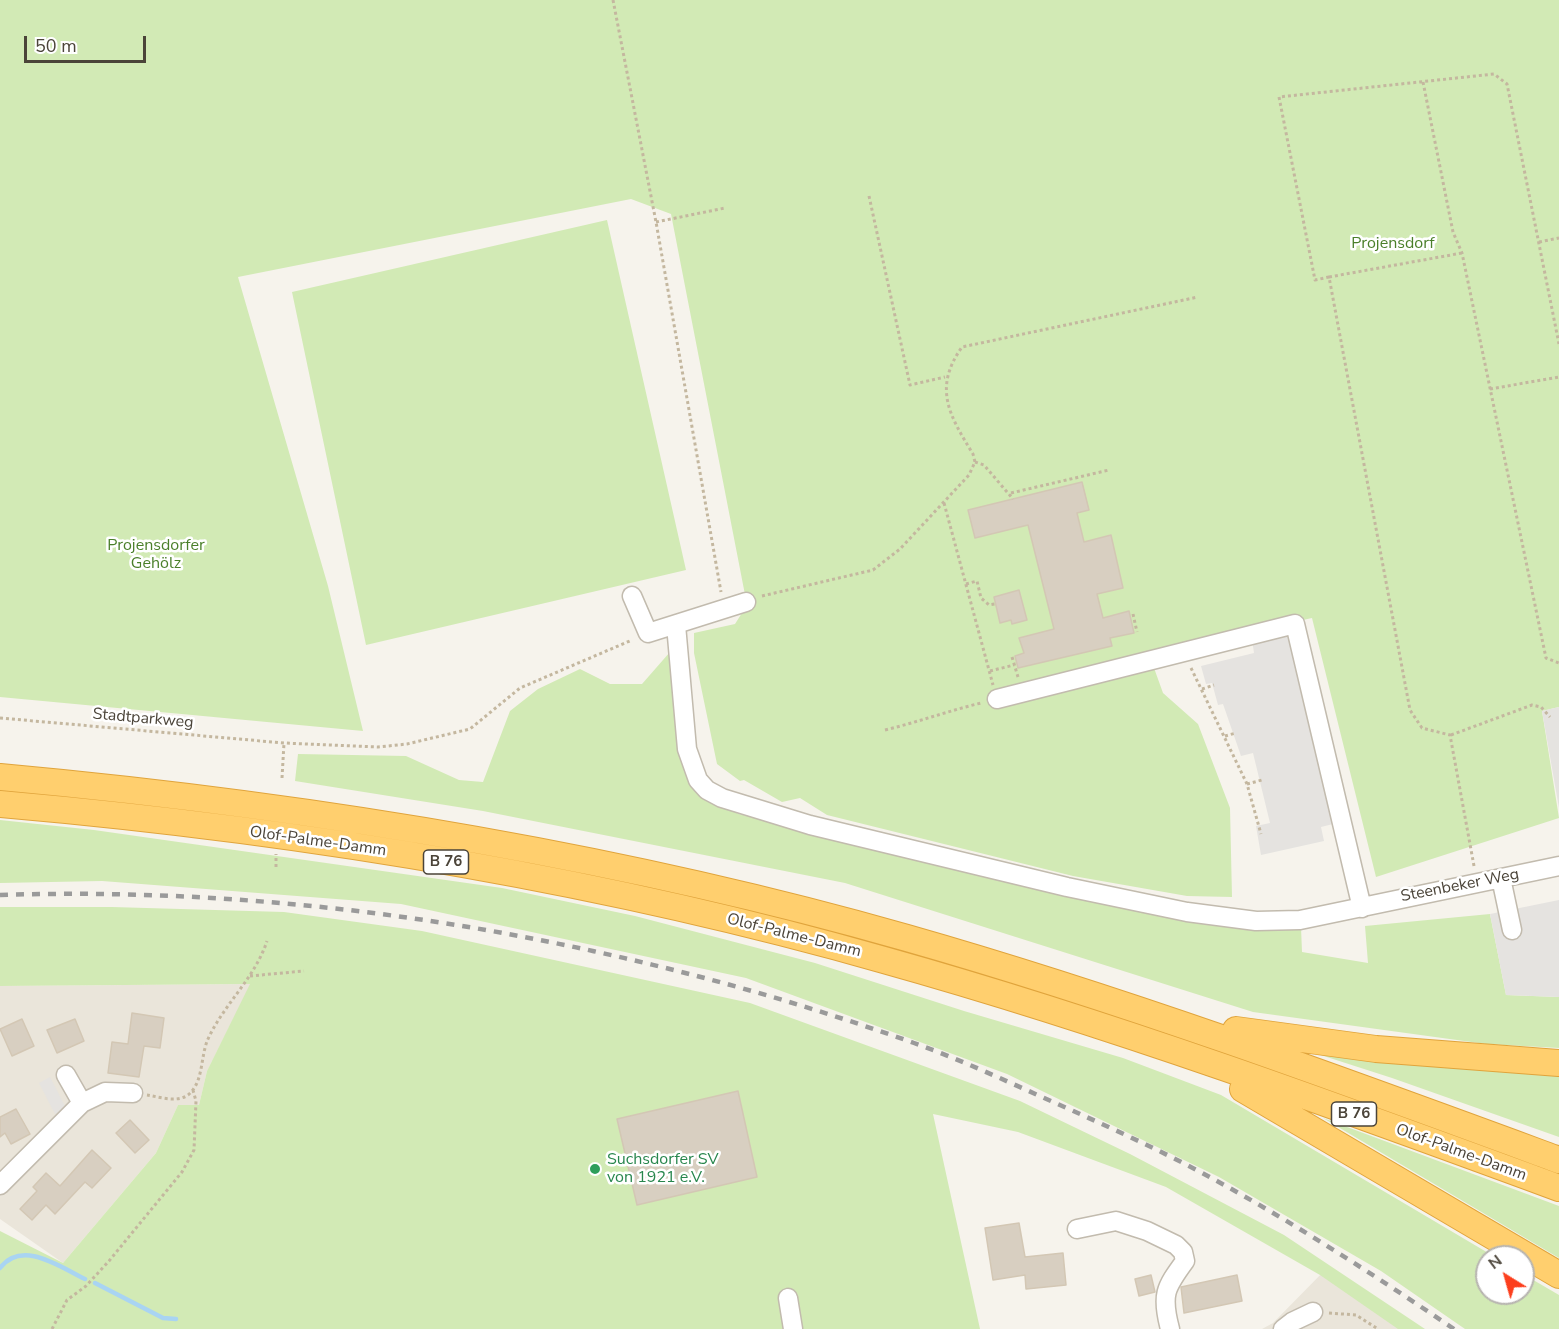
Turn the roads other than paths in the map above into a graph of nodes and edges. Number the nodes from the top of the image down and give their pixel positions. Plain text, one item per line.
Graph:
1 (632, 596) dead end
2 (746, 602) road end
3 (676, 625) junction
4 (997, 699) road end
5 (0, 777) edge
6 (0, 804) edge
7 (1559, 866) edge
8 (1500, 878) junction
9 (1362, 908) junction
10 (1512, 930) dead end
11 (1164, 1018) junction
12 (1149, 1041) junction
13 (1559, 1064) edge
14 (66, 1075) dead end
15 (133, 1093) road end
16 (82, 1103) junction
17 (1559, 1160) edge
18 (0, 1185) edge
19 (1559, 1188) edge
20 (1077, 1229) dead end
21 (1559, 1275) edge
22 (788, 1298) dead end
23 (1312, 1312) road end
24 (793, 1329) edge
25 (1170, 1329) edge
26 (1283, 1329) edge

1 - 3 street
2 - 3 street
3 - 9 street, Steenbeker Weg
4 - 9 street
5 - 11 highway, Olof-Palme-Damm / B 76
6 - 12 highway, Olof-Palme-Damm / B 76
7 - 8 street, Steenbeker Weg
8 - 9 street, Steenbeker Weg
8 - 10 street
11 - 13 highway
11 - 17 highway, Olof-Palme-Damm / B 76
12 - 19 highway, Olof-Palme-Damm / B 76
12 - 21 highway
14 - 16 street
15 - 16 street
16 - 18 street
20 - 25 street
22 - 24 street
23 - 26 street

